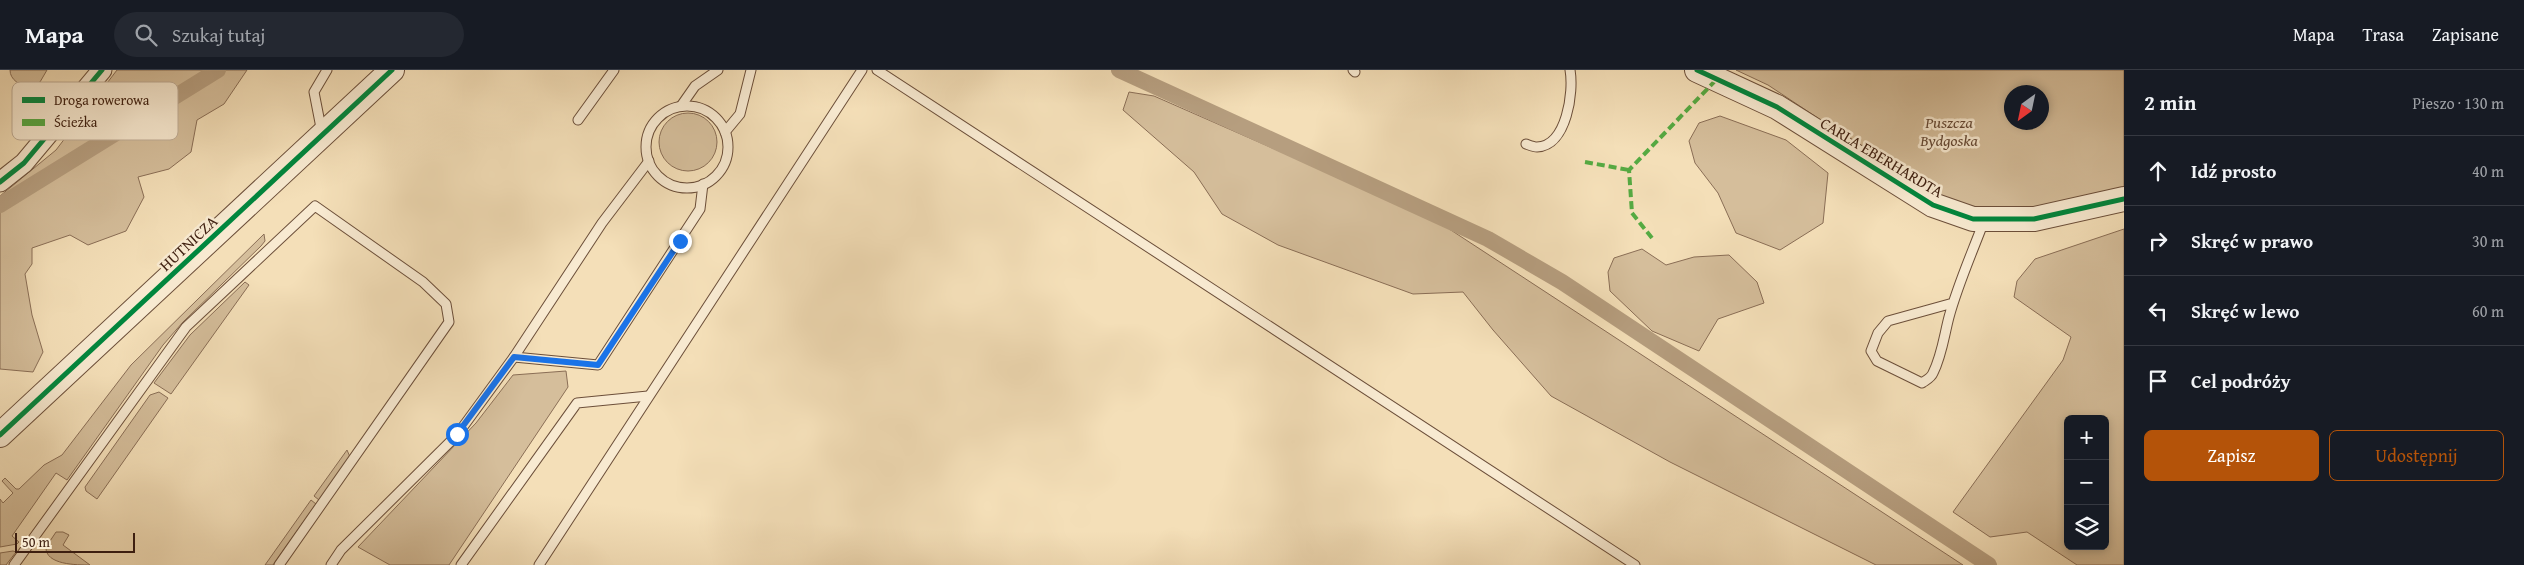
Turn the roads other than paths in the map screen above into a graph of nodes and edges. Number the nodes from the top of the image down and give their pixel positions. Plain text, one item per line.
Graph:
1 (102, 70) edge
2 (327, 70) edge
3 (392, 70) edge
4 (614, 70) edge
5 (718, 70) edge
6 (751, 70) edge
7 (862, 70) edge
8 (877, 70) edge
9 (1570, 70) edge
10 (1697, 70) edge
11 (92, 82) edge
12 (681, 106) junction
13 (578, 120) dead end
14 (725, 132) junction
15 (322, 135) junction
16 (43, 140) edge
17 (1526, 144) dead end
18 (649, 161) junction
19 (0, 182) edge
20 (703, 184) junction
21 (2124, 199) edge
22 (1985, 219) junction
23 (1953, 303) junction
24 (514, 357) junction
25 (648, 396) junction
26 (0, 434) edge
27 (14, 565) edge
28 (279, 565) edge
29 (331, 565) edge
30 (461, 565) edge
31 (538, 565) edge
32 (1636, 565) edge

1 - 11 street
2 - 15 lane
3 - 15 street, HUTNICZA
4 - 13 lane
5 - 12 lane
6 - 14 lane
7 - 25 lane
8 - 32 lane
9 - 17 lane
10 - 22 street, CARLA EBERHARDTA
12 - 14 lane
12 - 18 lane
14 - 20 lane
15 - 26 street, HUTNICZA
16 - 19 street
18 - 20 lane
18 - 24 lane
20 - 24 lane
21 - 22 street, CARLA EBERHARDTA
22 - 23 lane
23 - 23 lane
24 - 29 lane
25 - 30 lane
25 - 31 lane
27 - 28 lane

